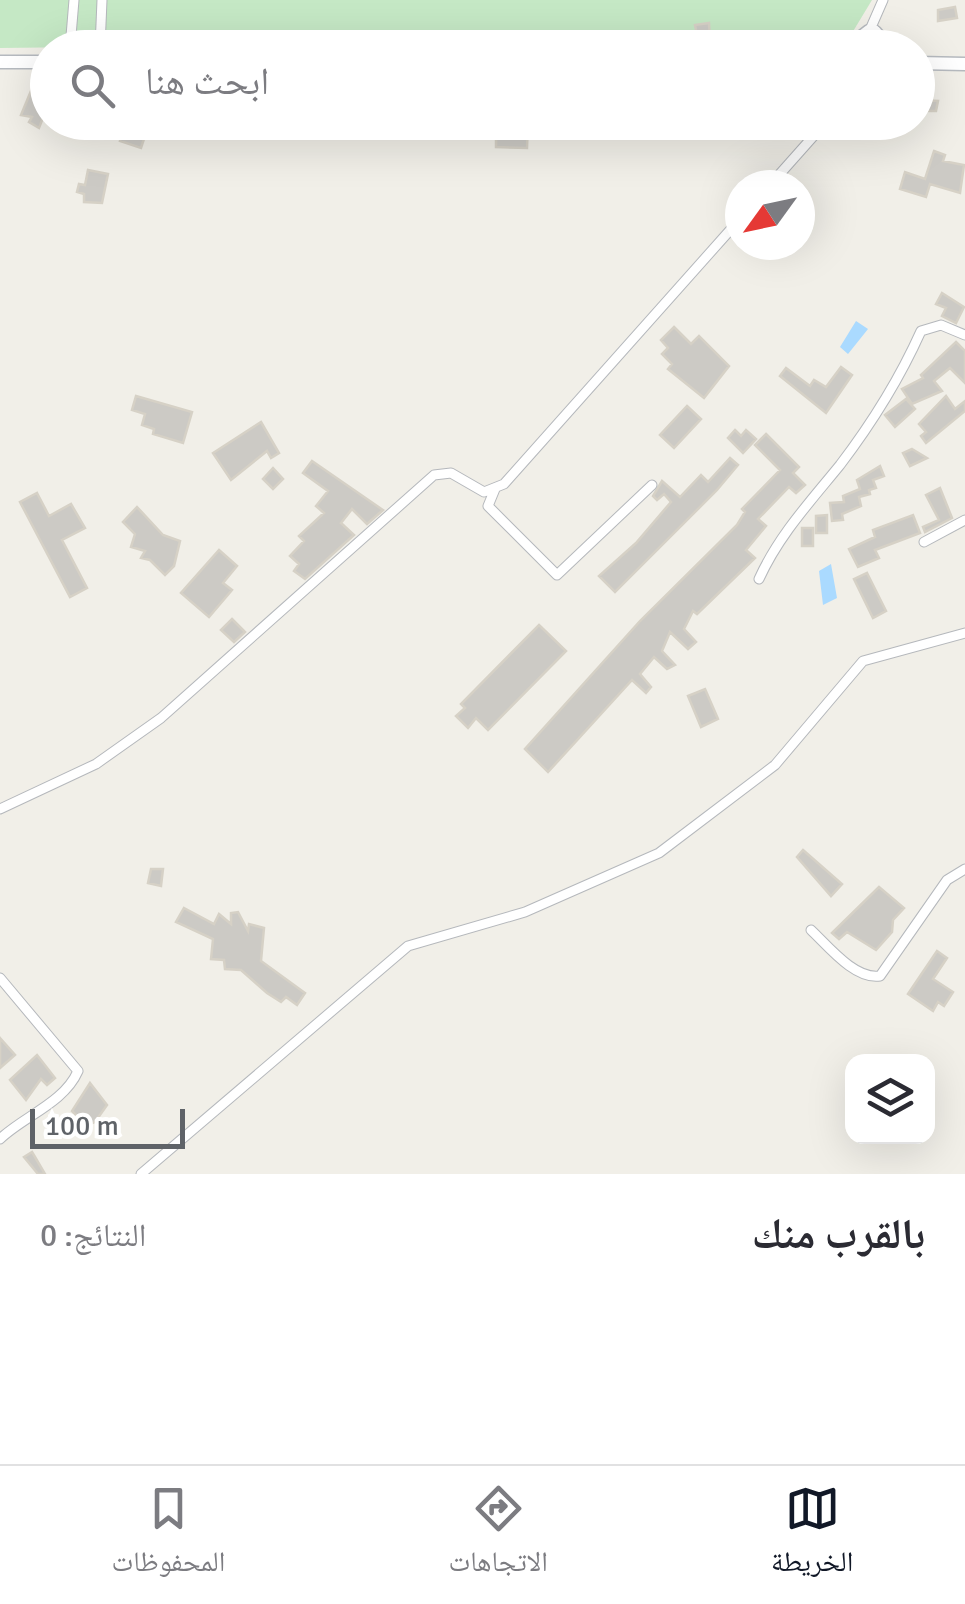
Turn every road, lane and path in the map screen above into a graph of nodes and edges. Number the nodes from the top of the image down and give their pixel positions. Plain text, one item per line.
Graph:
1 (74, 0) edge
2 (102, 0) edge
3 (883, 0) edge
4 (873, 28) joint
5 (72, 30) edge
6 (101, 30) edge
7 (870, 30) edge
8 (0, 62) edge
9 (30, 62) edge
10 (935, 63) edge
11 (965, 64) edge
12 (810, 140) edge
13 (783, 170) edge
14 (725, 235) edge
15 (965, 334) edge
16 (652, 485) dead end
17 (496, 489) junction
18 (965, 520) edge
19 (924, 542) dead end
20 (759, 579) dead end
21 (965, 633) edge
22 (0, 809) edge
23 (965, 869) edge
24 (810, 930) dead end
25 (0, 978) edge
26 (0, 1139) edge
27 (142, 1174) edge

1 - 5 street
2 - 6 street
3 - 4 street
4 - 7 main road
8 - 9 main road
10 - 11 main road
12 - 13 street
14 - 17 street
15 - 20 street
16 - 17 street
17 - 22 street
18 - 19 street
21 - 27 street
23 - 24 street
25 - 26 street

